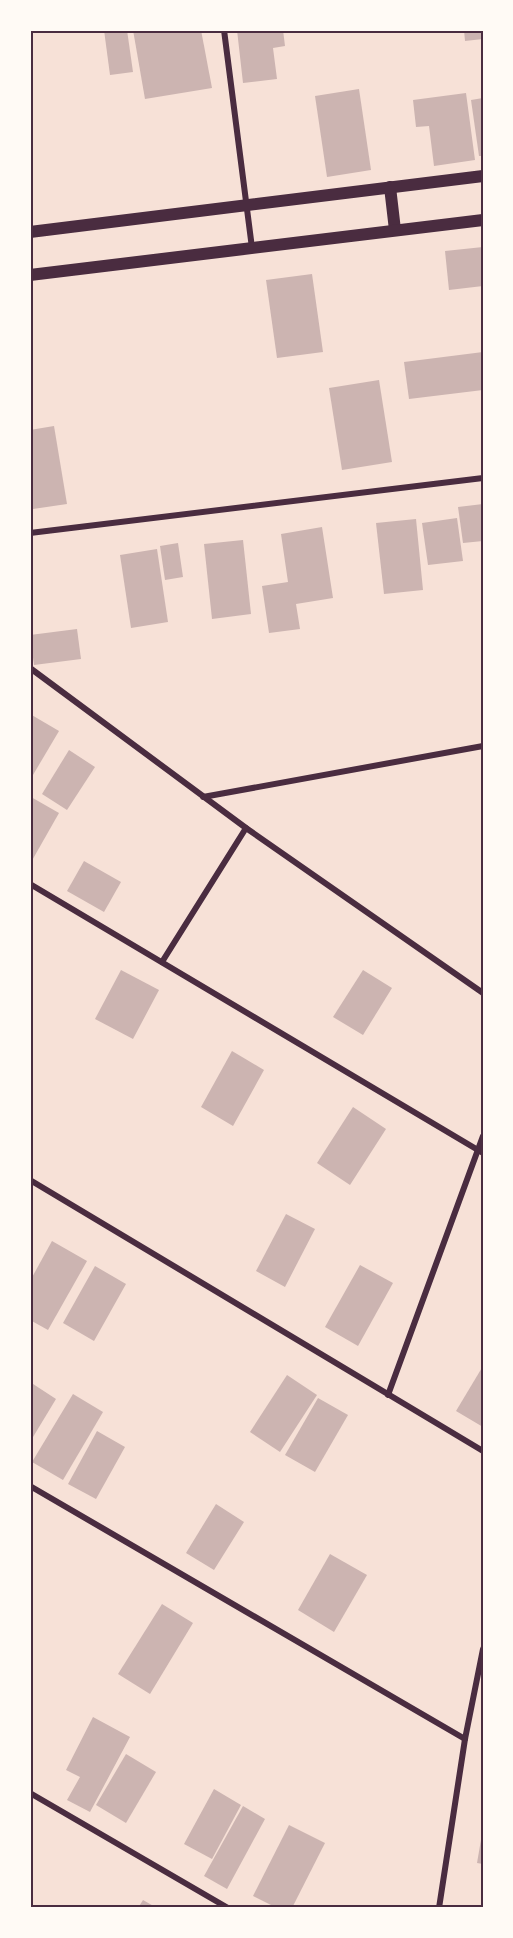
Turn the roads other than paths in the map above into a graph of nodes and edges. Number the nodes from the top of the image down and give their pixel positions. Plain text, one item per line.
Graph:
1 (224, 30) edge
2 (483, 176) edge
3 (390, 187) junction
4 (246, 205) junction
5 (483, 220) edge
6 (395, 230) junction
7 (30, 232) edge
8 (252, 248) junction
9 (30, 275) edge
10 (483, 478) edge
11 (30, 533) edge
12 (30, 668) edge
13 (483, 746) edge
14 (203, 797) junction
15 (246, 828) junction
16 (30, 884) edge
17 (162, 962) junction
18 (483, 993) edge
19 (483, 1136) edge
20 (480, 1152) edge
21 (30, 1180) edge
22 (388, 1395) junction
23 (483, 1452) edge
24 (30, 1486) edge
25 (483, 1649) edge
26 (465, 1739) junction
27 (30, 1793) edge
28 (228, 1908) edge
29 (439, 1908) edge

1 - 4 street
2 - 3 main road
3 - 4 main road
3 - 6 main road
4 - 7 main road
4 - 8 street
5 - 6 main road
6 - 8 main road
8 - 9 main road
10 - 11 street
12 - 14 street
13 - 14 street
14 - 15 street
15 - 17 street
15 - 18 street
16 - 17 street
17 - 20 street
19 - 20 street
20 - 22 street
21 - 22 street
22 - 23 street
24 - 26 street
25 - 26 street
26 - 29 street
27 - 28 street

